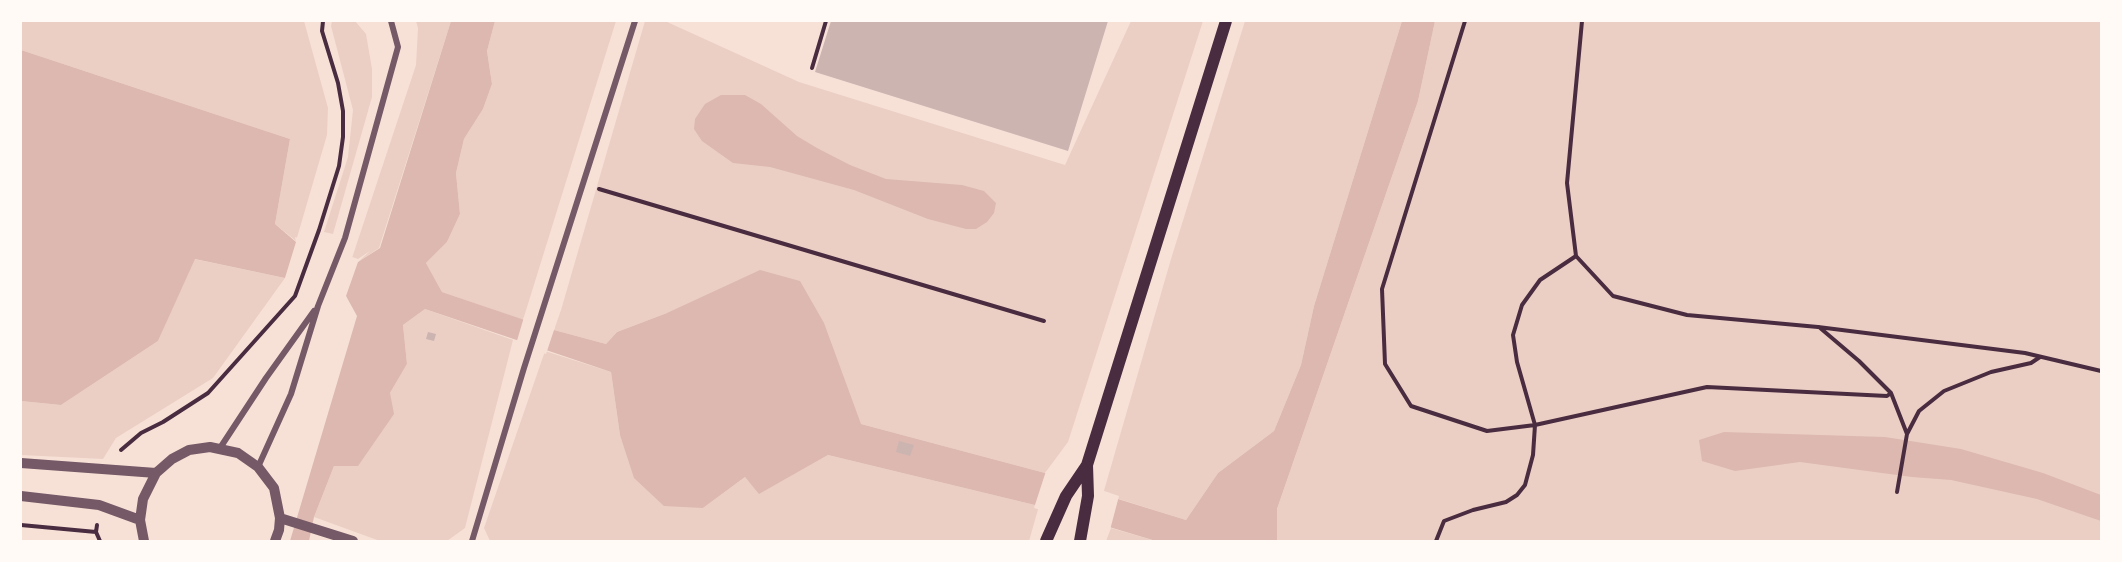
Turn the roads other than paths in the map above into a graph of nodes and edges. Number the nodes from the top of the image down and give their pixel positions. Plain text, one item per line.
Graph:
1 (391, 21) edge
2 (635, 21) edge
3 (1226, 21) edge
4 (318, 306) junction
5 (220, 448) junction
6 (21, 463) edge
7 (1087, 465) junction
8 (258, 467) junction
9 (156, 473) junction
10 (21, 496) edge
11 (280, 518) junction
12 (140, 520) junction
13 (1046, 540) edge
14 (144, 541) edge
15 (275, 541) edge
16 (353, 541) edge
17 (472, 541) edge
18 (1080, 541) edge

1 - 4 street
2 - 17 street
3 - 7 main road
4 - 5 street
4 - 8 street
5 - 8 street
5 - 9 street
6 - 9 street
7 - 13 main road
7 - 18 main road
8 - 11 street
9 - 12 street
10 - 12 street
11 - 15 street
11 - 16 street
12 - 14 street

